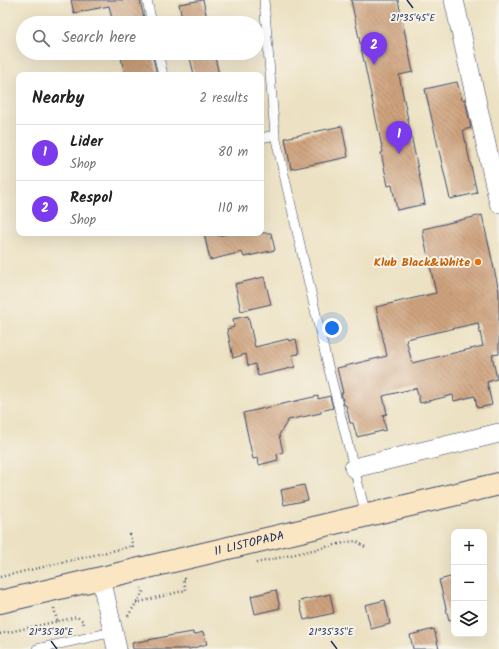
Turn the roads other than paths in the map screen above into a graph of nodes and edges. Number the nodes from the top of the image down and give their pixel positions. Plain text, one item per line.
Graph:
1 (148, 0) edge
2 (264, 0) edge
3 (454, 0) edge
4 (151, 16) edge
5 (160, 60) edge
6 (162, 72) edge
7 (275, 135) junction
8 (264, 137) edge
9 (499, 203) edge
10 (499, 433) edge
11 (354, 468) junction
12 (499, 484) edge
13 (366, 516) junction
14 (101, 578) junction
15 (0, 602) edge
16 (115, 641) edge
17 (37, 649) edge

1 - 4 lane
2 - 7 lane
3 - 9 street
5 - 6 lane
7 - 8 lane
7 - 11 lane
10 - 11 street
11 - 13 lane
12 - 13 main road, 11 LISTOPADA
13 - 14 main road, 11 LISTOPADA
14 - 15 main road, 11 LISTOPADA
14 - 16 street
16 - 17 lane

